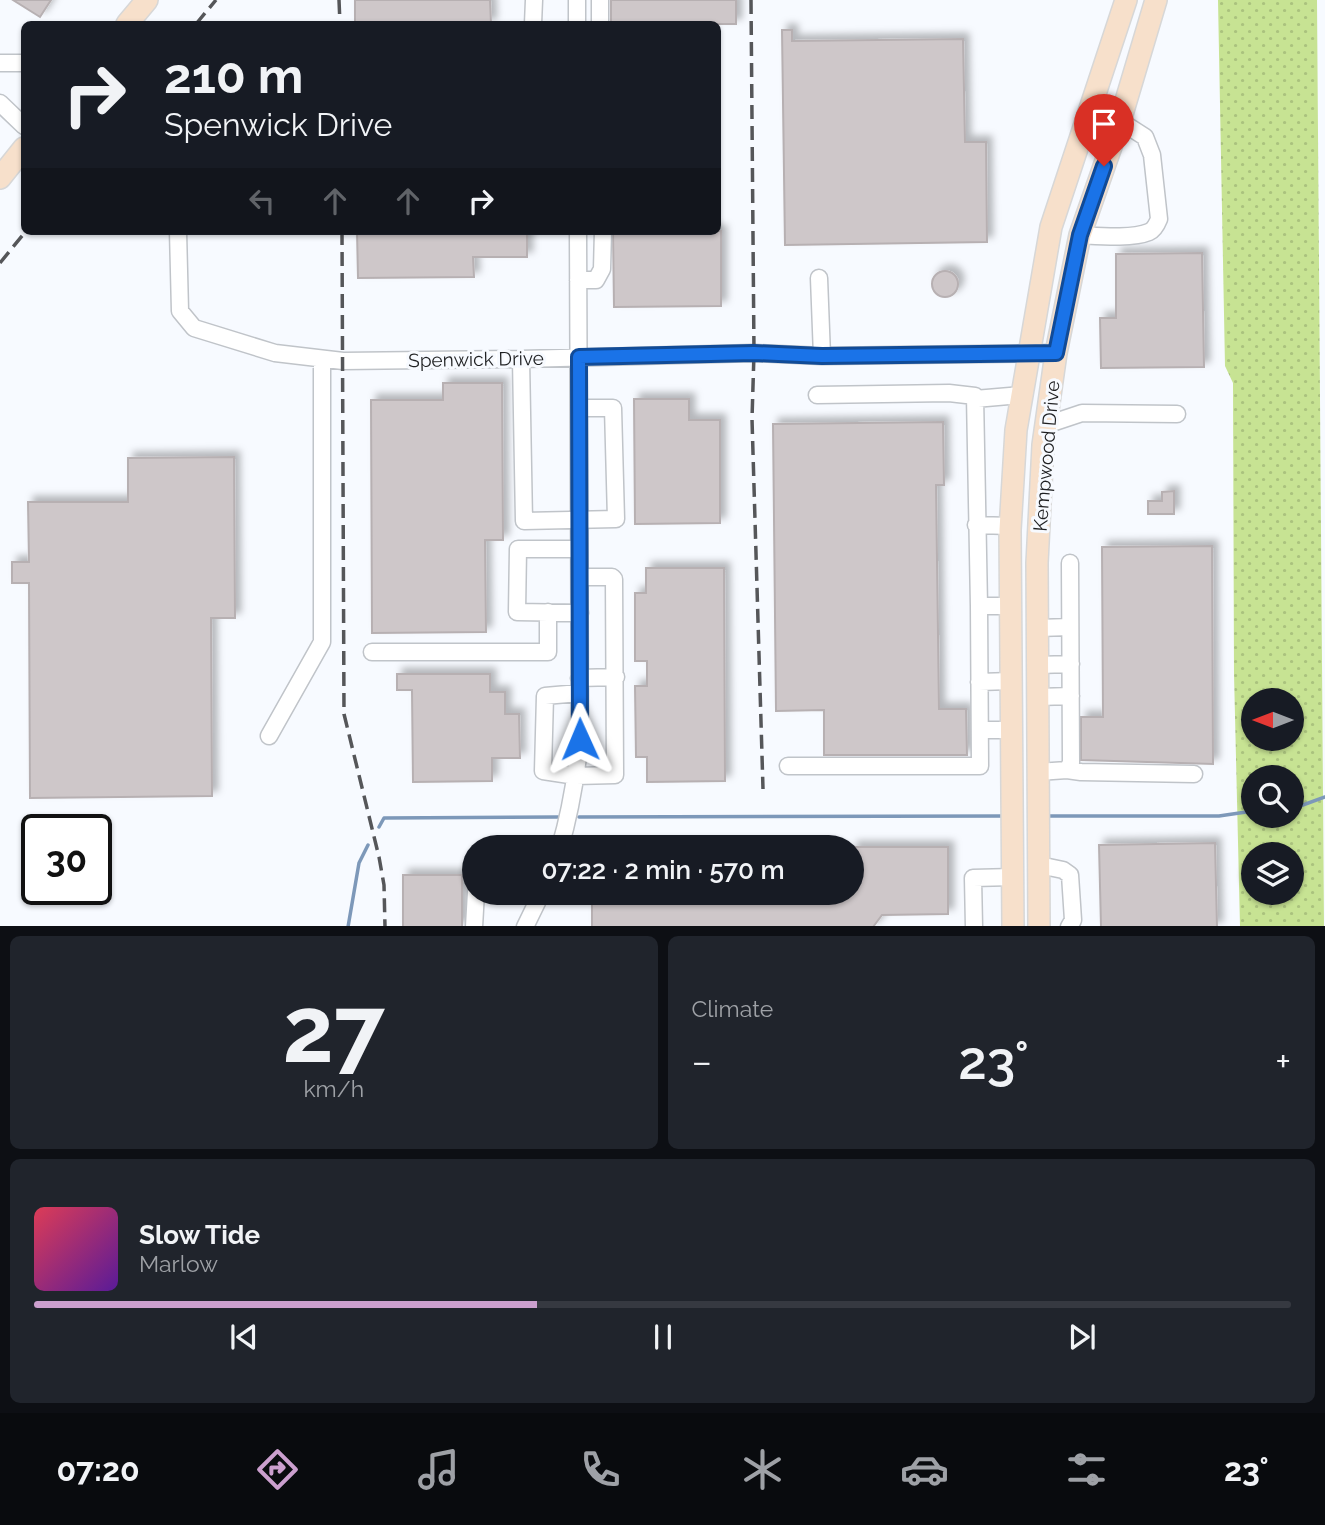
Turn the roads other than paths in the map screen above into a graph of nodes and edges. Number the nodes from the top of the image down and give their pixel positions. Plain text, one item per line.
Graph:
1 (147, 0) edge
2 (534, 0) edge
3 (577, 0) edge
4 (600, 0) edge
5 (1126, 0) edge
6 (1156, 0) edge
7 (130, 21) edge
8 (533, 21) edge
9 (577, 21) edge
10 (600, 21) edge
11 (0, 63) edge
12 (21, 63) edge
13 (2, 109) edge
14 (1120, 121) junction
15 (21, 124) edge
16 (21, 152) edge
17 (0, 178) edge
18 (178, 235) edge
19 (578, 235) edge
20 (603, 235) edge
21 (1080, 235) junction
22 (820, 278) dead end
23 (578, 280) junction
24 (1028, 353) junction
25 (1056, 353) junction
26 (822, 356) junction
27 (579, 357) junction
28 (322, 359) junction
29 (521, 359) junction
30 (817, 395) dead end
31 (1021, 395) junction
32 (975, 399) junction
33 (579, 408) junction
34 (1177, 414) dead end
35 (1046, 425) junction
36 (579, 520) junction
37 (976, 525) junction
38 (1010, 526) junction
39 (579, 550) junction
40 (1070, 563) dead end
41 (580, 577) junction
42 (1038, 605) junction
43 (979, 606) junction
44 (1010, 606) junction
45 (548, 612) junction
46 (580, 613) junction
47 (1070, 627) junction
48 (1038, 628) junction
49 (372, 652) dead end
50 (1070, 664) junction
51 (1038, 665) junction
52 (616, 677) junction
53 (1011, 681) junction
54 (979, 682) junction
55 (579, 685) junction
56 (1071, 696) junction
57 (1038, 697) junction
58 (980, 730) junction
59 (1012, 730) junction
60 (269, 736) dead end
61 (788, 766) dead end
62 (1068, 770) junction
63 (1038, 772) junction
64 (1195, 774) dead end
65 (576, 776) junction
66 (564, 835) edge
67 (1039, 870) junction
68 (1013, 877) junction
69 (475, 905) edge
70 (536, 905) edge
71 (474, 926) edge
72 (526, 926) edge
73 (974, 926) edge
74 (1013, 926) edge
75 (1039, 926) edge
76 (1069, 926) edge

1 - 7 main road
2 - 8 street
3 - 9 street
4 - 10 street
5 - 24 main road, Kempwood Drive
6 - 14 main road, Kempwood Drive
11 - 12 street
13 - 15 street
14 - 21 main road, Kempwood Drive
14 - 21 street
16 - 17 main road
18 - 28 street, Spenwick Drive
19 - 23 street
20 - 23 street
21 - 25 main road, Kempwood Drive
22 - 26 street
23 - 27 street
24 - 25 street, Spenwick Drive
24 - 26 street, Spenwick Drive
24 - 31 main road, Kempwood Drive
25 - 35 main road, Kempwood Drive
26 - 27 street, Spenwick Drive
27 - 29 street, Spenwick Drive
27 - 33 street
28 - 29 street, Spenwick Drive
28 - 60 street
29 - 36 street
30 - 32 street
31 - 32 street
31 - 38 main road, Kempwood Drive
32 - 37 street
33 - 36 street
33 - 36 street
34 - 35 street
35 - 42 main road, Kempwood Drive
36 - 39 street
37 - 38 street
37 - 43 street
38 - 44 main road, Kempwood Drive
39 - 41 street
39 - 45 street
40 - 47 street
41 - 46 street
41 - 52 street
42 - 44 main road
42 - 48 main road, Kempwood Drive
43 - 44 street
43 - 54 street
44 - 53 main road, Kempwood Drive
45 - 46 street
45 - 49 street
46 - 55 street
47 - 48 street
47 - 50 street
48 - 51 main road, Kempwood Drive
50 - 51 street
50 - 56 street
51 - 57 main road, Kempwood Drive
52 - 55 street
52 - 65 street
53 - 54 street
53 - 59 main road, Kempwood Drive
54 - 58 street
55 - 65 street
55 - 65 street
56 - 57 street
56 - 62 street
57 - 63 main road, Kempwood Drive
58 - 59 street
58 - 61 street
59 - 68 main road, Kempwood Drive
62 - 63 street
62 - 64 street
63 - 67 main road, Kempwood Drive
65 - 66 street
67 - 68 main road
67 - 75 main road, Kempwood Drive
67 - 76 street
68 - 73 street
68 - 74 main road, Kempwood Drive
69 - 71 street
70 - 72 street

